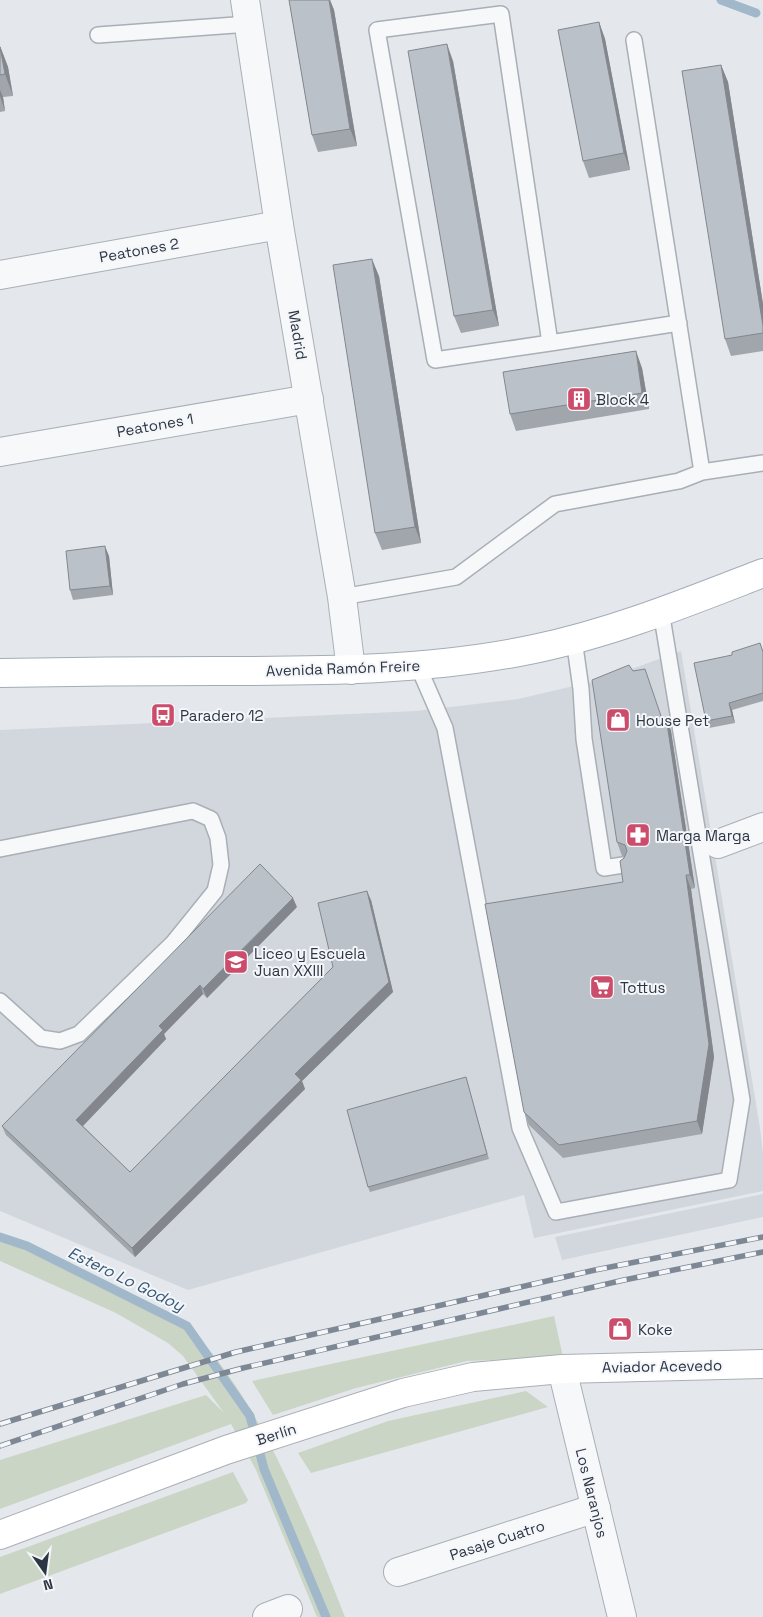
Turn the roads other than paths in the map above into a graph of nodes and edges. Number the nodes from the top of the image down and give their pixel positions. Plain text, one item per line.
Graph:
1 (247, 12) edge
2 (98, 35) dead end
3 (634, 40) dead end
4 (279, 226) junction
5 (0, 275) edge
6 (679, 323) junction
7 (550, 343) junction
8 (309, 399) junction
9 (0, 452) edge
10 (763, 463) edge
11 (702, 472) junction
12 (763, 573) edge
13 (342, 598) junction
14 (661, 611) junction
15 (574, 639) junction
16 (418, 666) junction
17 (351, 670) junction
18 (0, 673) edge
19 (763, 827) edge
20 (0, 849) edge
21 (704, 851) junction
22 (623, 865) edge
23 (0, 1001) edge
24 (763, 1364) edge
25 (562, 1369) junction
26 (596, 1508) junction
27 (0, 1535) edge
28 (398, 1572) dead end
29 (622, 1617) edge

1 - 2 lane
1 - 4 street, Madrid
3 - 6 lane
4 - 5 street, Peatones 2
4 - 8 street, Madrid
6 - 7 lane
6 - 11 lane
7 - 7 lane
8 - 9 street, Peatones 1
8 - 13 street, Madrid
10 - 11 lane
11 - 13 lane
12 - 14 main road, Avenida Ramón Freire
13 - 17 street, Madrid
14 - 15 main road, Avenida Ramón Freire
14 - 21 lane
15 - 16 main road, Avenida Ramón Freire
15 - 22 lane
16 - 17 main road, Avenida Ramón Freire
16 - 21 lane
17 - 18 main road, Avenida Ramón Freire
19 - 21 street
20 - 23 lane
24 - 25 main road, Aviador Acevedo
25 - 26 street, Los Naranjos
25 - 27 main road, Berlín
26 - 28 street, Pasaje Cuatro
26 - 29 street, Los Naranjos

